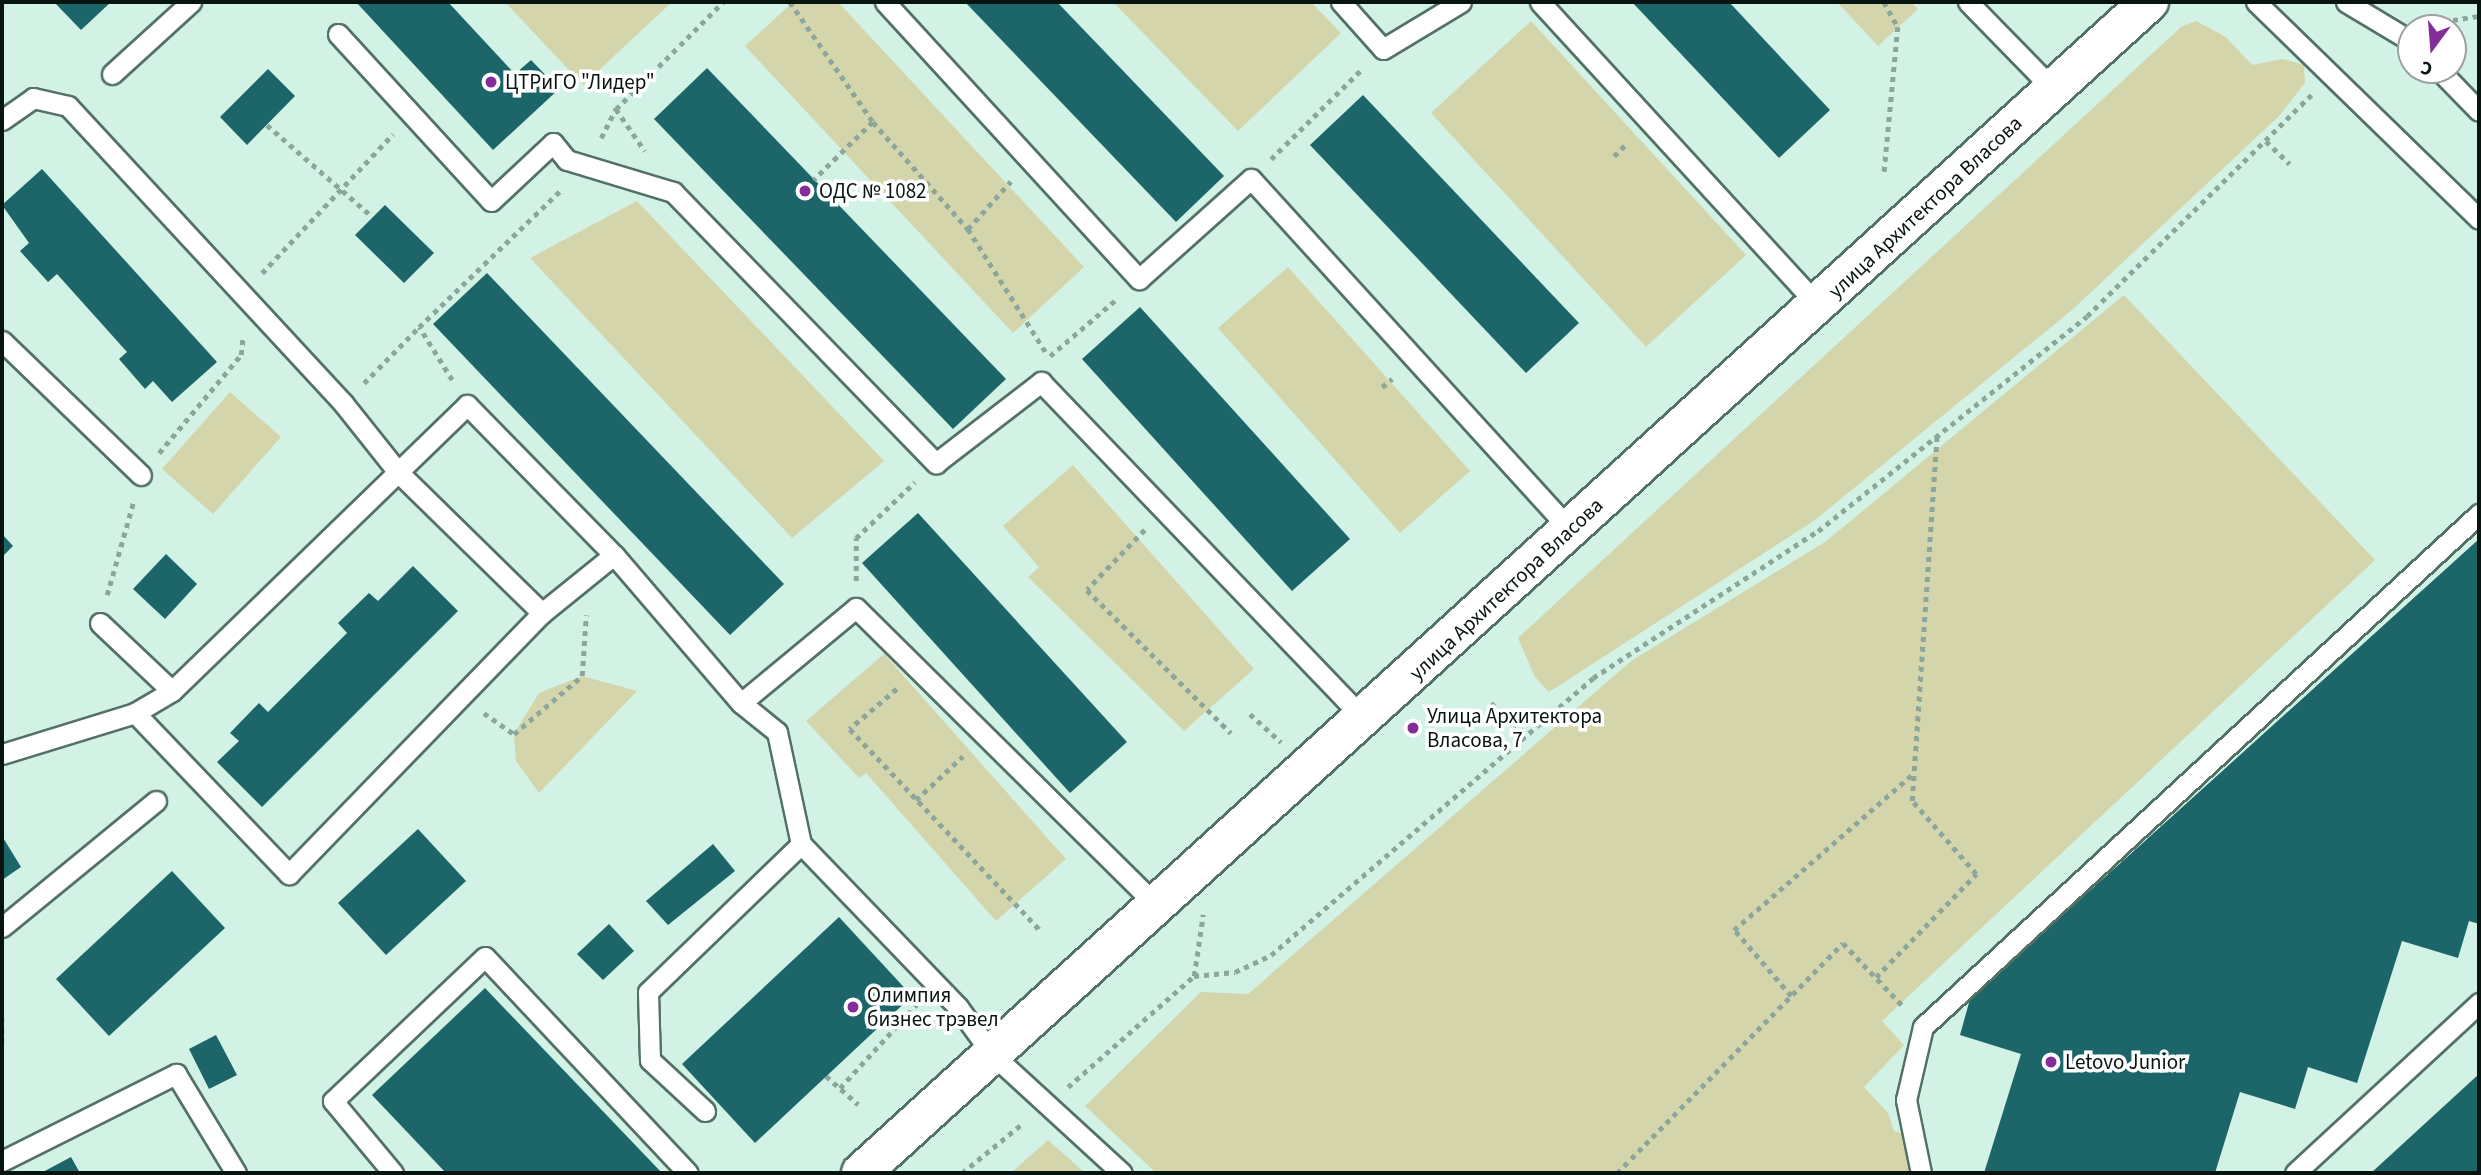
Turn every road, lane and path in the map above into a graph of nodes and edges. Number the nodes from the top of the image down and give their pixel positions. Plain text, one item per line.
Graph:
1 (191, 2) edge
2 (723, 2) edge
3 (790, 2) edge
4 (885, 2) edge
5 (1341, 2) edge
6 (1461, 2) edge
7 (1540, 2) edge
8 (1884, 2) edge
9 (1968, 2) edge
10 (2149, 2) edge
11 (2256, 2) edge
12 (2346, 2) edge
13 (2397, 33) edge
14 (338, 34) dead end
15 (1383, 49) junction
16 (2335, 72) junction
17 (112, 74) dead end
18 (2453, 84) edge
19 (2052, 88) junction
20 (2479, 111) edge
21 (412, 113) junction
22 (2, 120) edge
23 (873, 122) junction
24 (267, 125) dead end
25 (2266, 141) junction
26 (1030, 160) junction
27 (589, 163) junction
28 (2290, 164) dead end
29 (1884, 176) dead end
30 (1251, 178) junction
31 (814, 180) dead end
32 (345, 186) junction
33 (373, 217) dead end
34 (2479, 219) edge
35 (968, 229) junction
36 (1139, 279) junction
37 (247, 303) junction
38 (1818, 305) junction
39 (419, 327) junction
40 (2, 341) edge
41 (1049, 357) junction
42 (1041, 382) junction
43 (343, 403) junction
44 (467, 405) junction
45 (1937, 436) junction
46 (936, 463) junction
47 (397, 471) junction
48 (141, 475) dead end
49 (1163, 510) junction
50 (2479, 514) edge
51 (1570, 529) junction
52 (614, 555) junction
53 (588, 576) junction
54 (856, 608) junction
55 (542, 613) junction
56 (100, 623) dead end
57 (919, 671) junction
58 (172, 691) junction
59 (461, 697) junction
60 (741, 703) junction
61 (1491, 703) dead end
62 (135, 713) junction
63 (1363, 718) junction
64 (1231, 733) dead end
65 (1528, 735) junction
66 (984, 736) junction
67 (2, 754) edge
68 (1914, 772) junction
69 (916, 800) junction
70 (156, 801) dead end
71 (801, 844) junction
72 (1156, 905) junction
73 (1205, 905) dead end
74 (2, 927) edge
75 (1041, 931) dead end
76 (1194, 976) junction
77 (1875, 977) junction
78 (935, 984) junction
79 (1791, 996) junction
80 (2479, 1003) edge
81 (2, 1018) edge
82 (1923, 1027) junction
83 (2, 1042) edge
84 (992, 1054) junction
85 (827, 1076) dead end
86 (840, 1088) junction
87 (858, 1104) dead end
88 (1048, 1105) junction
89 (705, 1111) dead end
90 (2, 1161) edge
91 (236, 1173) edge
92 (393, 1173) edge
93 (688, 1173) edge
94 (860, 1173) edge
95 (962, 1173) edge
96 (1122, 1173) edge
97 (1617, 1173) edge
98 (1921, 1173) edge
99 (2295, 1173) edge

1 - 17 lane
2 - 27 path
3 - 23 path
4 - 26 lane
5 - 15 lane
6 - 15 lane
7 - 38 lane
8 - 29 path
9 - 19 lane
10 - 19 street, улица Архитектора Власова
11 - 16 lane
12 - 13 lane
14 - 21 lane
15 - 30 path
16 - 25 path
16 - 34 lane
18 - 20 lane
19 - 38 street, улица Архитектора Власова
21 - 27 lane
21 - 32 path
22 - 37 lane
23 - 31 path
23 - 35 path
24 - 32 path
25 - 28 path
25 - 45 path
26 - 35 path
26 - 36 lane
27 - 39 path
27 - 46 lane
30 - 36 lane
30 - 51 lane
32 - 33 path
32 - 37 path
35 - 41 path
36 - 41 path
37 - 43 lane
38 - 51 street, улица Архитектора Власова
39 - 43 path
39 - 44 path
40 - 48 lane
41 - 42 path
42 - 46 lane
42 - 49 lane
43 - 47 lane
44 - 47 lane
44 - 52 lane
45 - 65 path
45 - 68 path
46 - 54 path
47 - 55 lane
47 - 58 lane
49 - 63 lane
49 - 64 path
50 - 82 lane
51 - 63 street, улица Архитектора Власова
52 - 53 lane
52 - 60 lane
53 - 55 lane
53 - 59 path
54 - 57 lane
54 - 60 lane
55 - 59 lane
56 - 58 lane
57 - 66 lane
57 - 69 path
58 - 62 lane
59 - 62 lane
60 - 71 lane
61 - 65 path
62 - 67 lane
63 - 72 street, улица Архитектора Власова
65 - 76 path
66 - 69 path
66 - 72 lane
68 - 77 path
68 - 79 path
69 - 75 path
70 - 74 lane
71 - 78 lane
71 - 89 lane
72 - 84 street, улица Архитектора Власова
73 - 76 path
76 - 88 path
77 - 79 path
77 - 82 path
78 - 84 lane
78 - 86 path
79 - 97 path
80 - 99 lane
81 - 83 path
82 - 98 lane
84 - 88 lane
84 - 94 street, улица Архитектора Власова
85 - 86 path
86 - 87 path
88 - 95 path
88 - 96 lane
90 - 91 lane
92 - 93 lane

